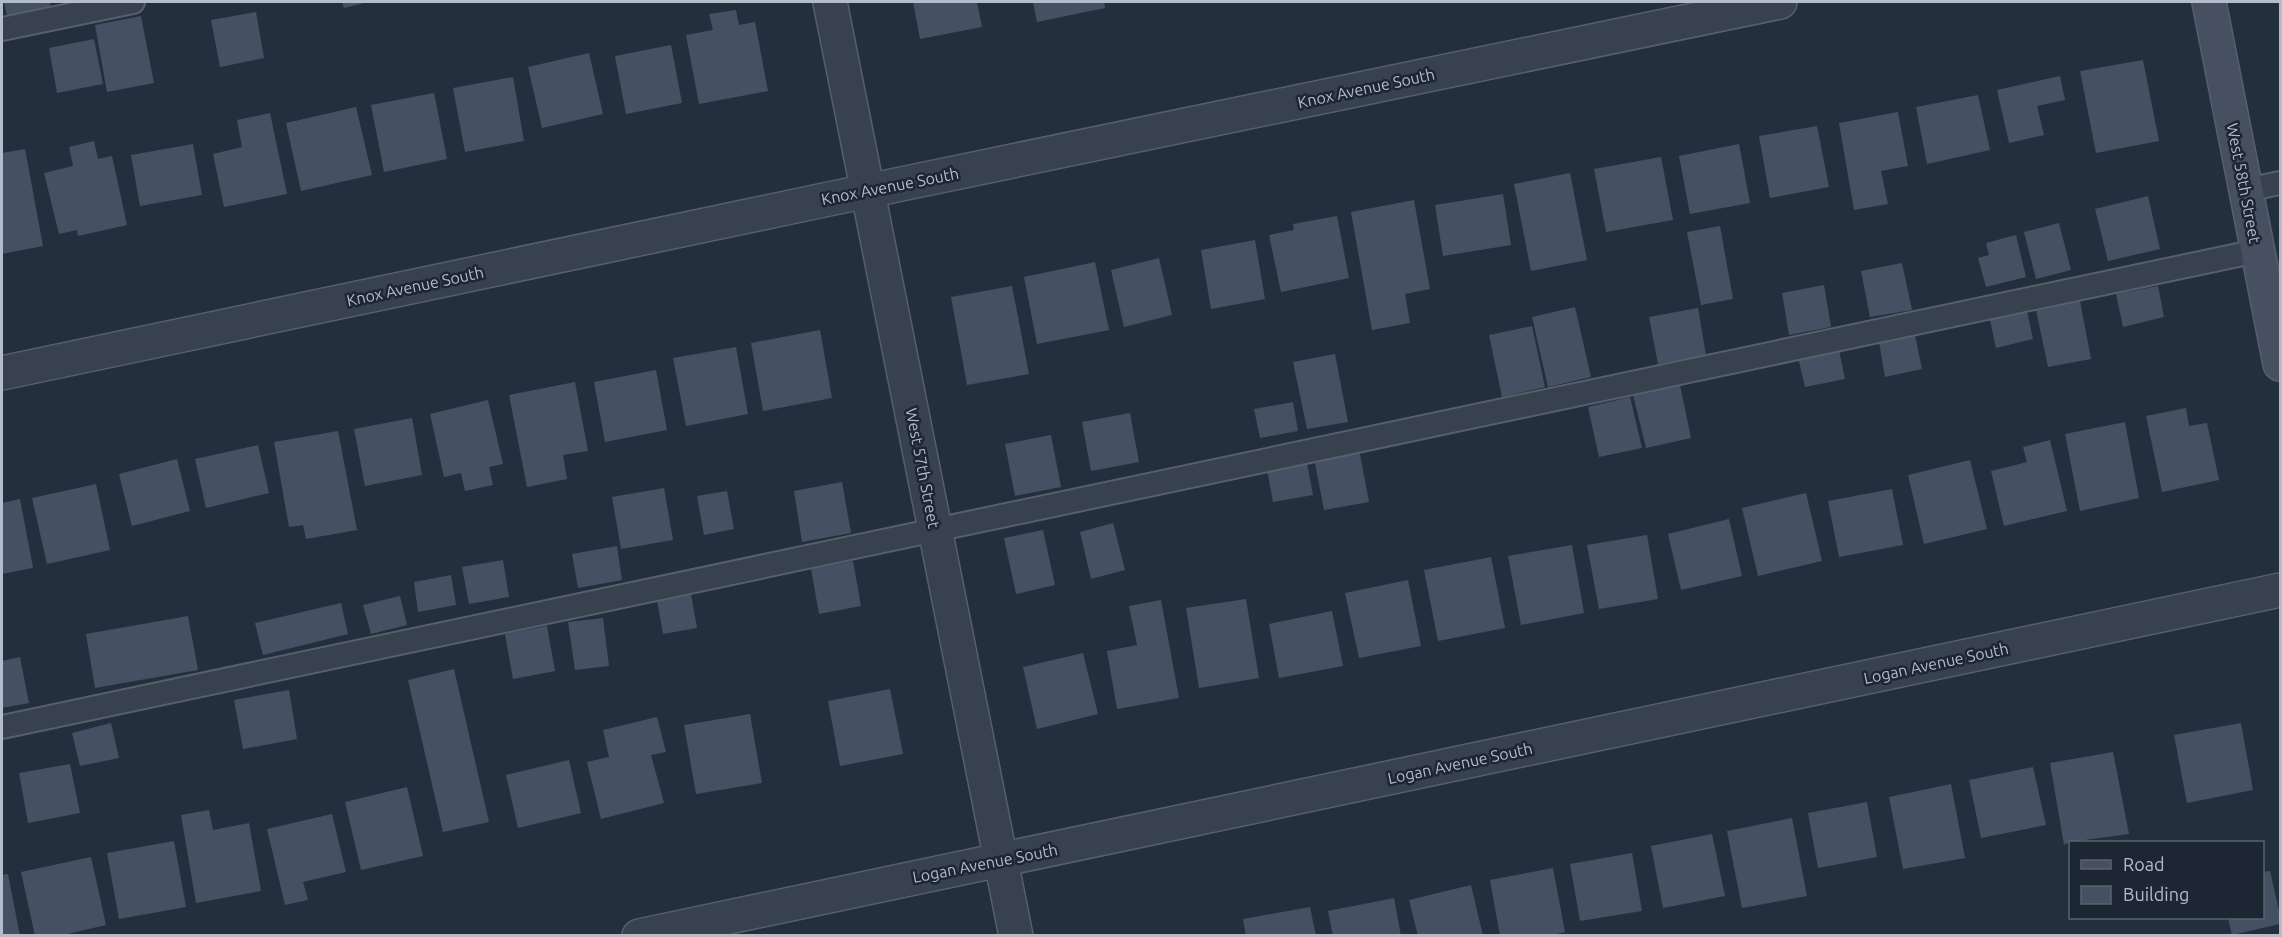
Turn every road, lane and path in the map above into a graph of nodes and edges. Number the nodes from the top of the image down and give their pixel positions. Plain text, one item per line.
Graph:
1 (133, 2) edge
2 (830, 2) edge
3 (1780, 2) edge
4 (2209, 2) edge
5 (2, 29) edge
6 (2280, 183) edge
7 (2246, 190) junction
8 (867, 191) junction
9 (2257, 251) junction
10 (2280, 364) edge
11 (2, 373) edge
12 (935, 530) junction
13 (2280, 590) edge
14 (2, 727) edge
15 (1001, 859) junction
16 (639, 936) edge
17 (1016, 936) edge

1 - 5 lane
2 - 8 street, West 57th Street
3 - 8 street, Knox Avenue South
4 - 7 street, West 58th Street
6 - 7 lane
7 - 9 street, West 58th Street
8 - 11 street, Knox Avenue South
8 - 12 street, West 57th Street
9 - 10 street, West 58th Street
9 - 12 lane
12 - 14 lane
12 - 15 street, West 57th Street
13 - 15 street, Logan Avenue South
15 - 16 street, Logan Avenue South
15 - 17 street, West 57th Street

